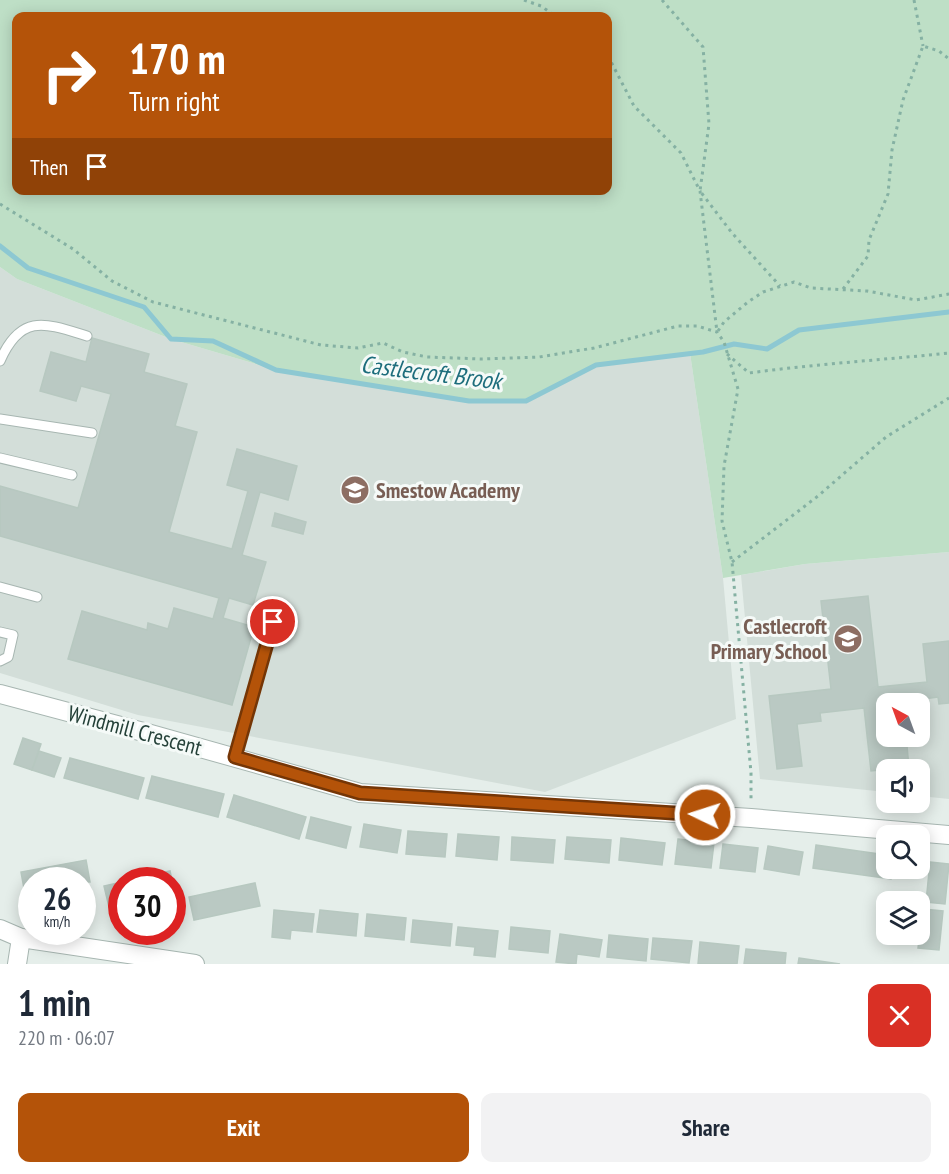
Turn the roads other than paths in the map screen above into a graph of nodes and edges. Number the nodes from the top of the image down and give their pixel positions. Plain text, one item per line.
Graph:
1 (87, 336) dead end
2 (0, 361) edge
3 (0, 419) edge
4 (92, 433) dead end
5 (0, 458) edge
6 (72, 475) dead end
7 (0, 587) edge
8 (37, 597) dead end
9 (273, 622) dead end
10 (0, 632) edge
11 (0, 661) edge
12 (0, 694) edge
13 (235, 757) junction
14 (949, 834) edge
15 (0, 929) edge
16 (18, 937) edge
17 (20, 945) edge
18 (68, 945) edge
19 (17, 964) edge
20 (195, 964) edge

1 - 2 lane
3 - 4 lane
5 - 6 lane
7 - 8 lane
9 - 13 lane
10 - 11 lane
12 - 13 street, Windmill Crescent
13 - 14 street, Windmill Crescent
15 - 16 street
17 - 19 street
18 - 20 street

